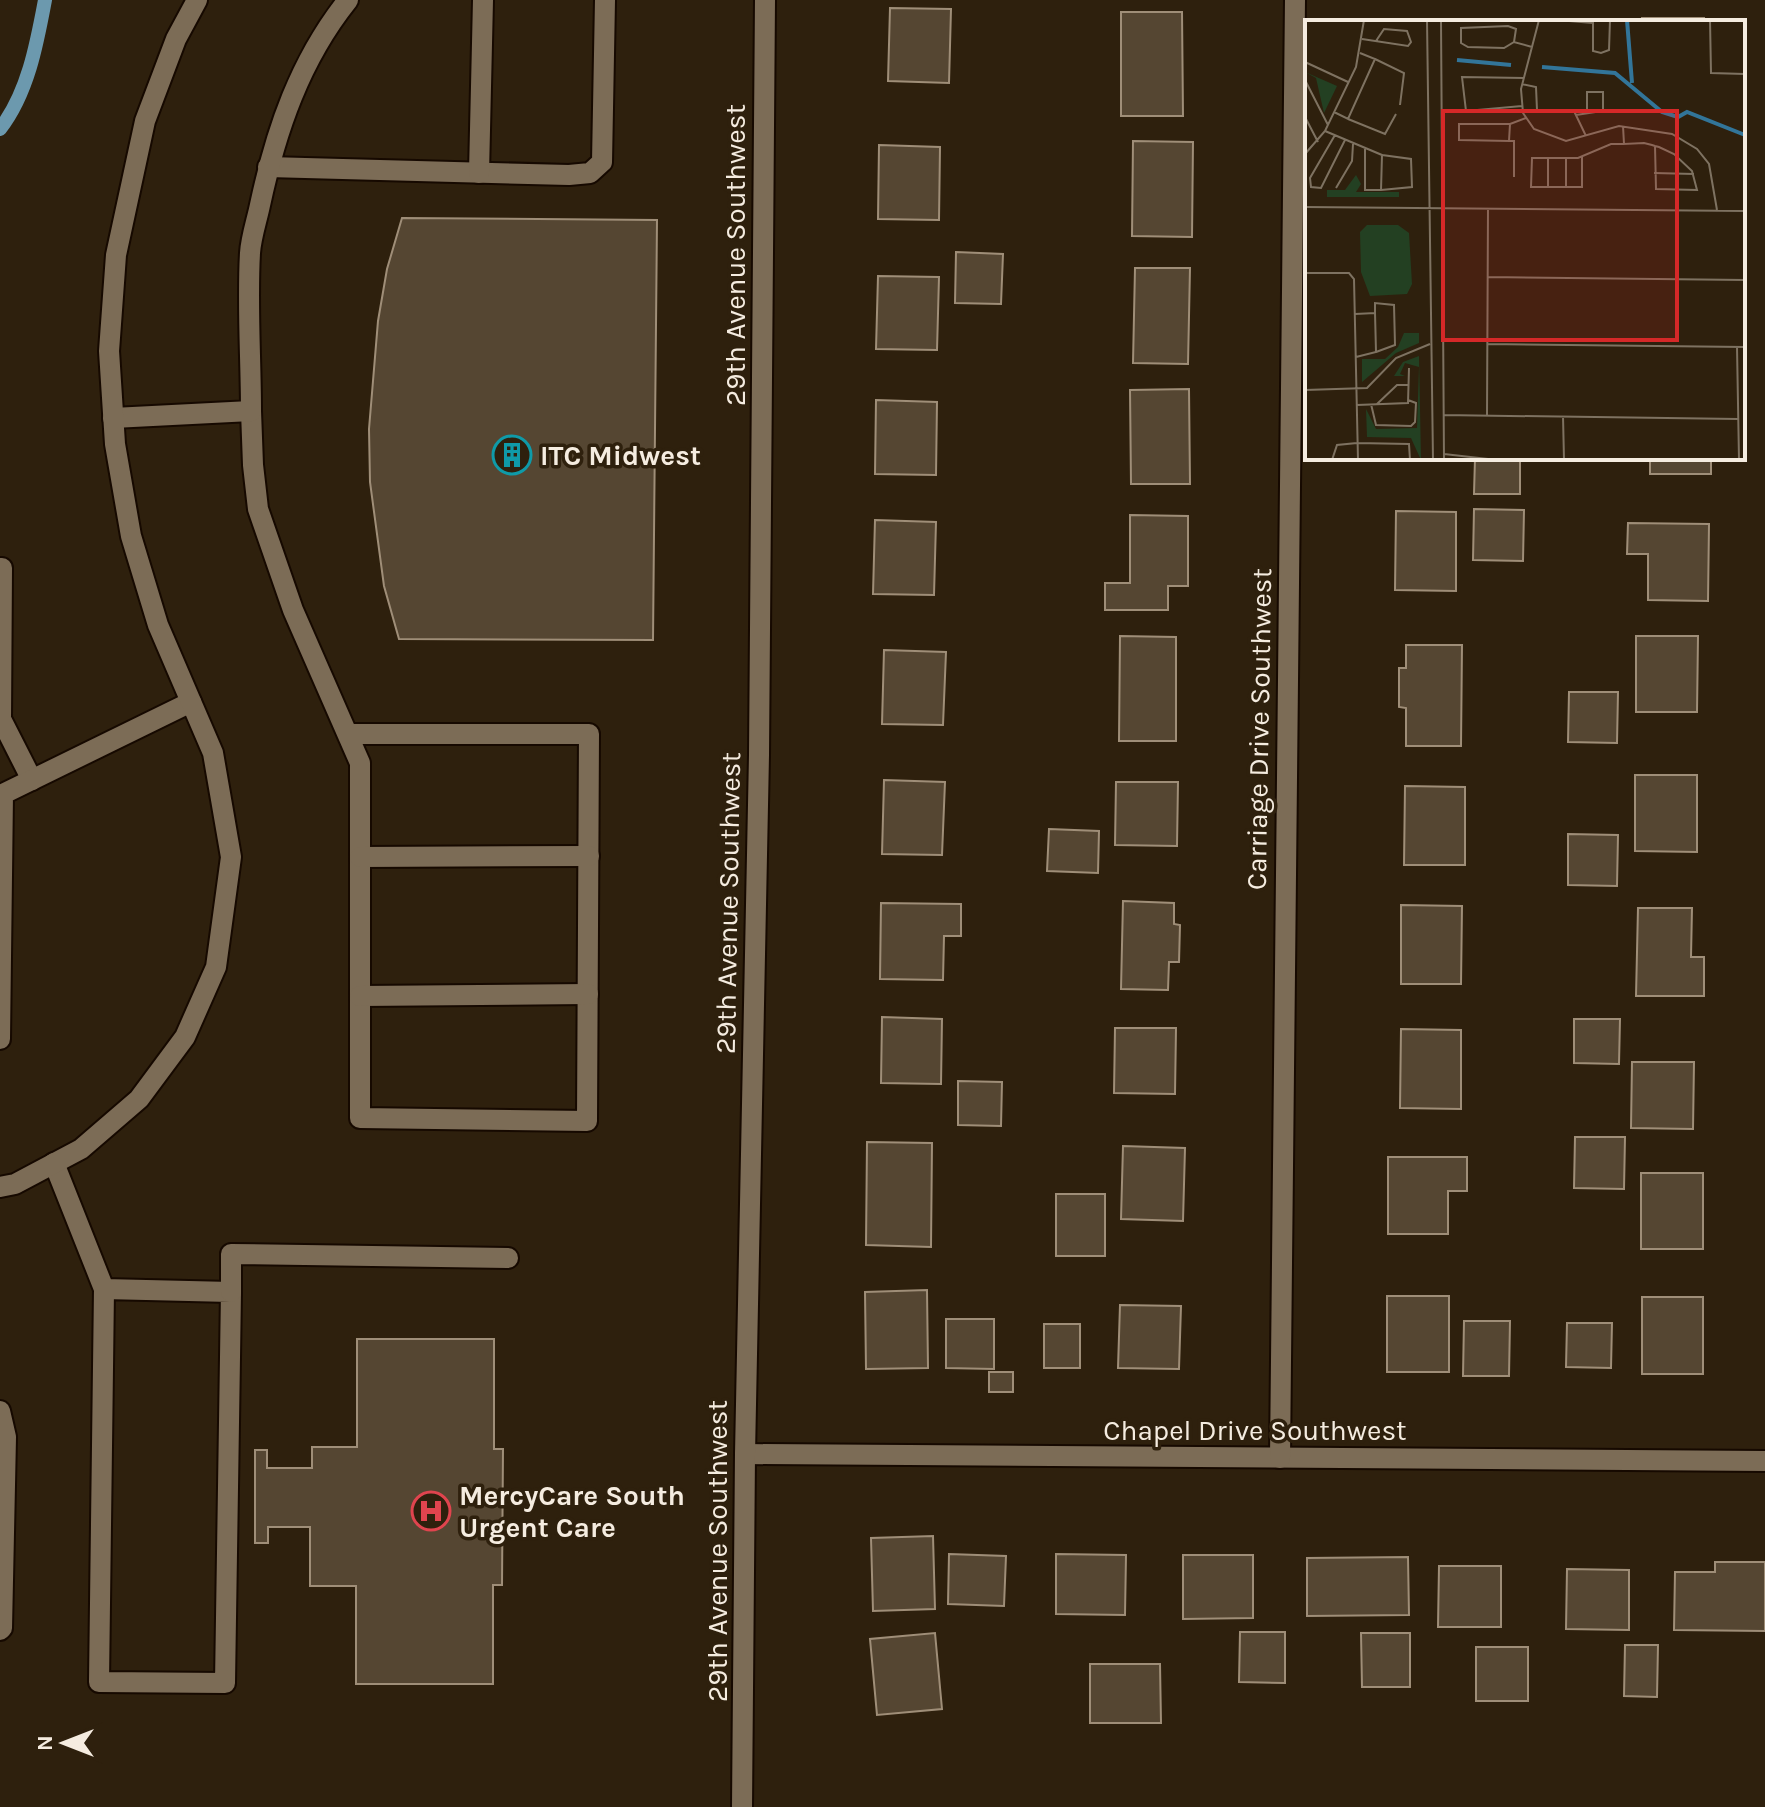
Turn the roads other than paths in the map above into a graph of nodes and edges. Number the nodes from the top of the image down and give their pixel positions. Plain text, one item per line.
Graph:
1 (197, 0) edge
2 (348, 0) edge
3 (483, 0) edge
4 (605, 0) edge
5 (765, 0) edge
6 (1295, 0) edge
7 (268, 167) junction
8 (479, 173) junction
9 (251, 411) junction
10 (113, 418) junction
11 (0, 568) edge
12 (1, 694) edge
13 (191, 702) junction
14 (348, 734) junction
15 (32, 780) junction
16 (589, 856) junction
17 (360, 857) junction
18 (588, 994) junction
19 (360, 996) junction
20 (0, 1039) edge
21 (54, 1163) junction
22 (0, 1187) edge
23 (508, 1258) dead end
24 (104, 1289) junction
25 (231, 1292) junction
26 (0, 1411) edge
27 (745, 1454) junction
28 (1280, 1458) junction
29 (1765, 1461) edge
30 (0, 1630) edge
31 (742, 1807) edge

1 - 10 street
2 - 7 street
3 - 8 street
4 - 8 street
5 - 27 street, 29th Avenue Southwest
6 - 28 street, Carriage Drive Southwest
7 - 8 street
7 - 9 street
9 - 10 street
9 - 14 street
10 - 13 street
11 - 12 street
12 - 15 street
13 - 15 street
13 - 21 street
14 - 16 street
14 - 17 street
15 - 20 street
16 - 17 street
16 - 18 street
17 - 19 street
18 - 19 street
18 - 19 street
21 - 22 street
21 - 24 street
23 - 25 street
24 - 25 street
24 - 25 street
26 - 30 street
27 - 28 street, Chapel Drive Southwest
27 - 31 street, 29th Avenue Southwest
28 - 29 street, Chapel Drive Southwest

